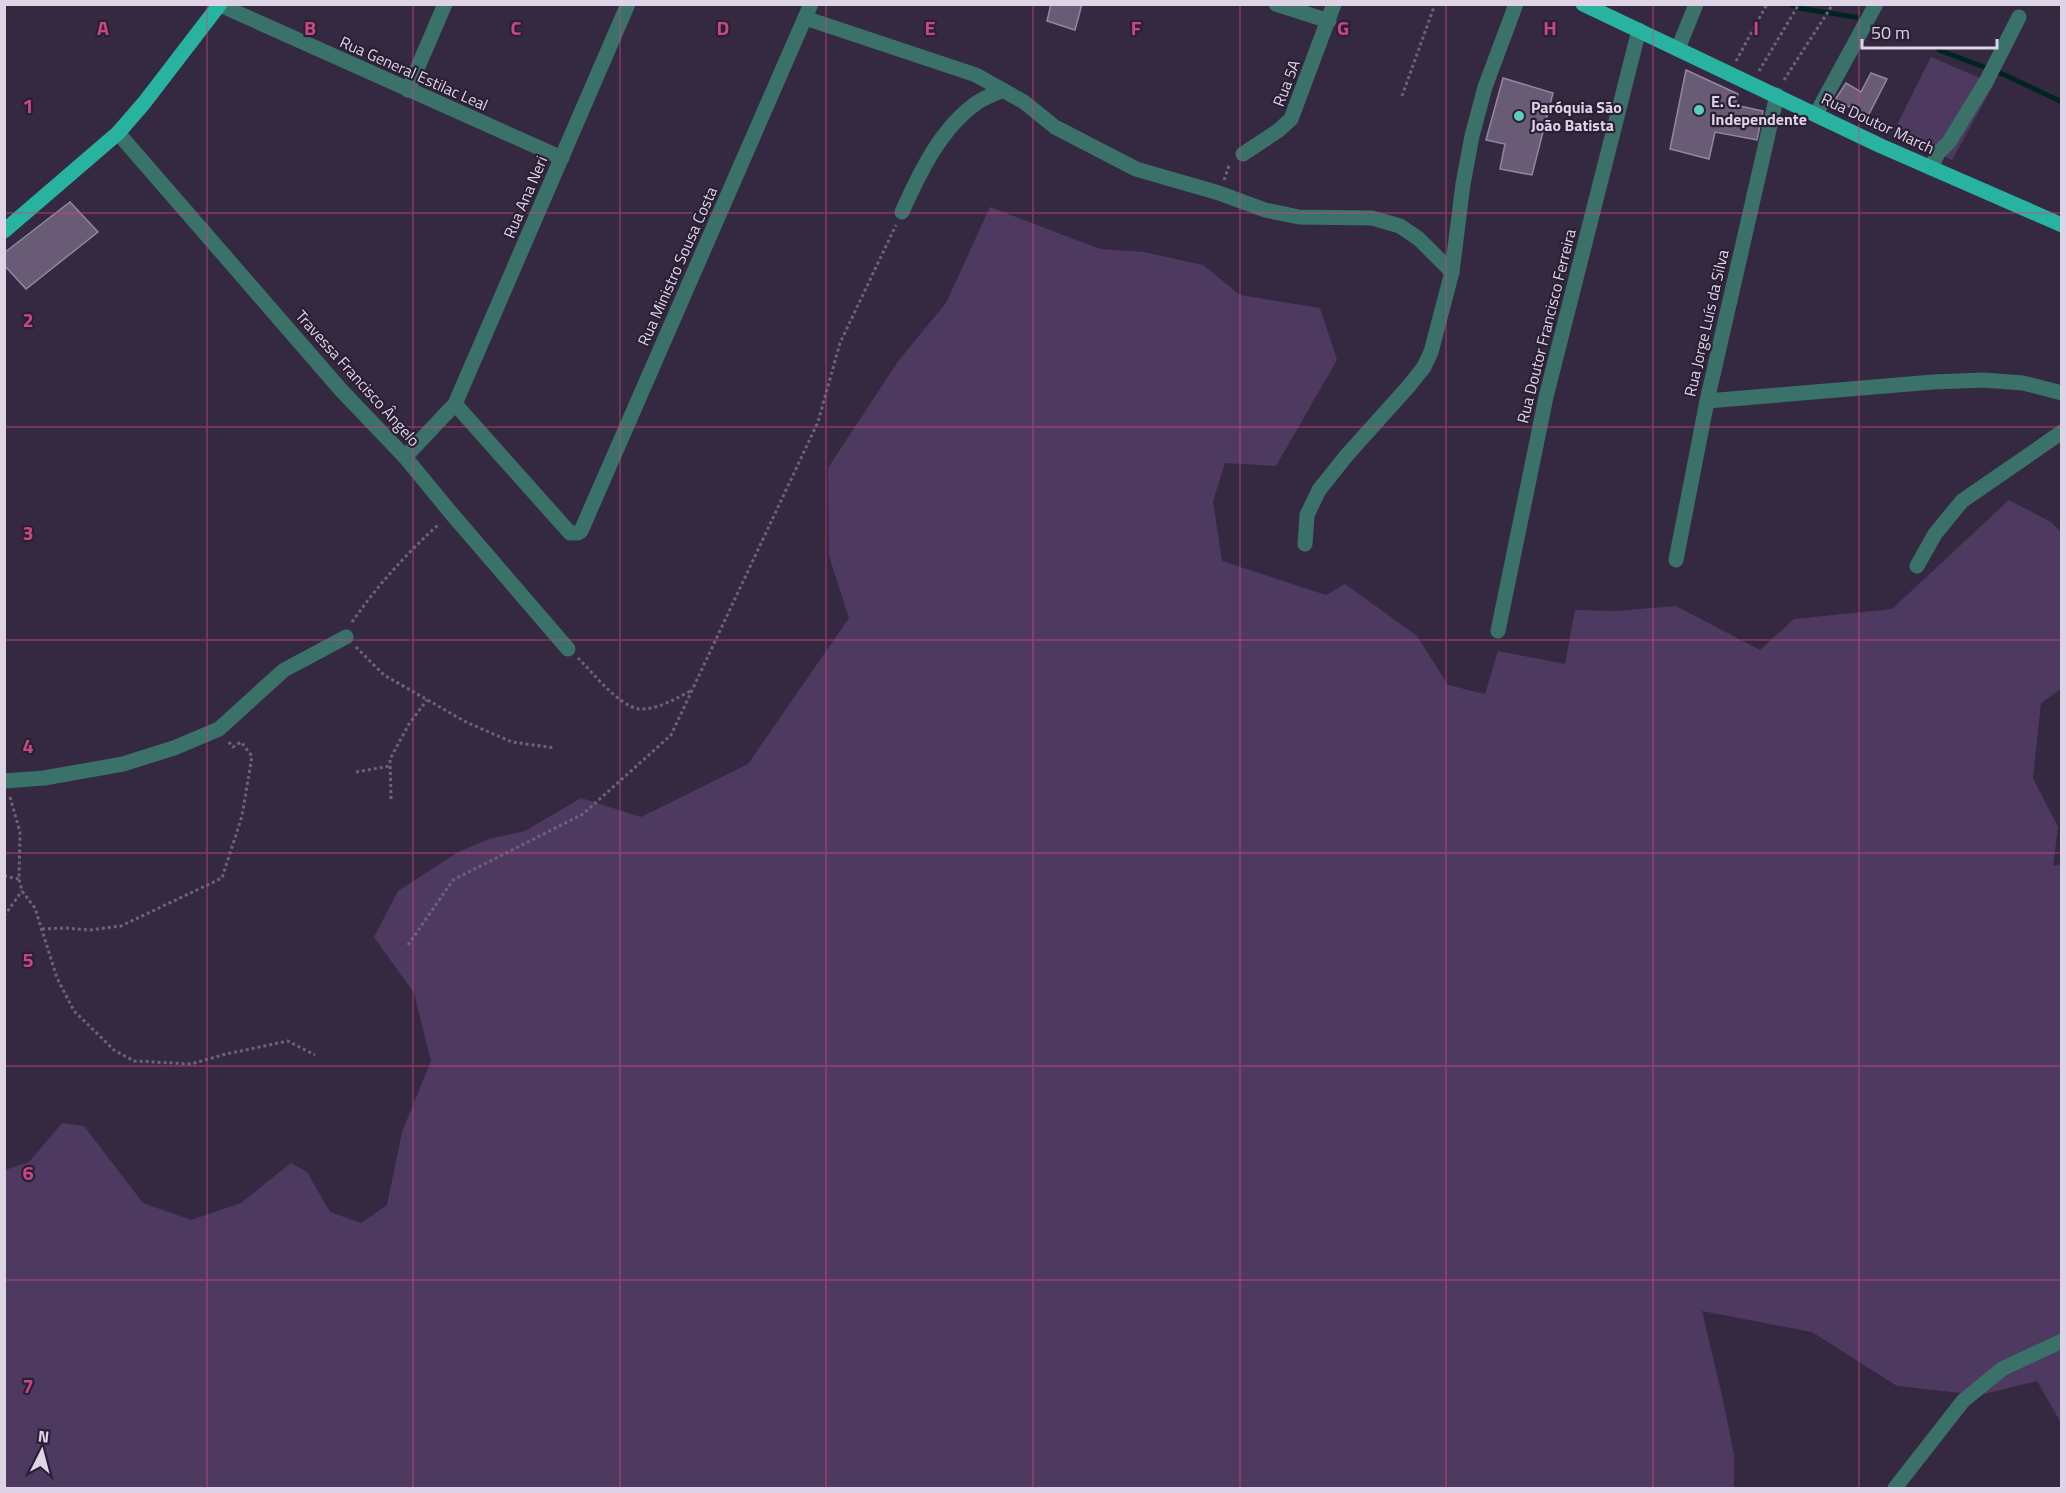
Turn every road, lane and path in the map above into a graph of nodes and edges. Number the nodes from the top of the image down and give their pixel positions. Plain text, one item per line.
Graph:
1 (445, 4) edge
2 (628, 4) edge
3 (1276, 4) edge
4 (1334, 4) edge
5 (1435, 4) edge
6 (1516, 4) edge
7 (1583, 4) edge
8 (1696, 4) edge
9 (1767, 4) edge
10 (1799, 4) edge
11 (220, 5) edge
12 (1832, 6) edge
13 (1874, 9) edge
14 (808, 11) edge
15 (2019, 17) dead end
16 (1329, 21) junction
17 (1639, 30) junction
18 (1678, 49) junction
19 (1731, 74) junction
20 (1754, 84) junction
21 (408, 90) junction
22 (1003, 90) junction
23 (1777, 95) junction
24 (1402, 96) dead end
25 (1816, 114) junction
26 (118, 133) junction
27 (1243, 154) joint
28 (562, 159) junction
29 (1931, 168) junction
30 (1219, 193) junction
31 (902, 212) joint
32 (2061, 225) edge
33 (4, 231) edge
34 (1452, 272) junction
35 (2061, 393) edge
36 (1707, 401) junction
37 (455, 404) junction
38 (2061, 432) edge
39 (405, 457) junction
40 (451, 513) junction
41 (1305, 544) dead end
42 (1676, 560) dead end
43 (1917, 566) dead end
44 (1498, 632) dead end
45 (346, 637) junction
46 (568, 649) joint
47 (692, 690) junction
48 (427, 700) junction
49 (219, 729) junction
50 (555, 748) dead end
51 (390, 766) junction
52 (356, 772) dead end
53 (5, 781) edge
54 (391, 799) dead end
55 (4, 876) edge
56 (19, 879) junction
57 (22, 891) junction
58 (4, 916) edge
59 (42, 929) junction
60 (408, 945) dead end
61 (315, 1055) dead end
62 (2061, 1341) edge
63 (1895, 1488) edge

1 - 21 street
2 - 28 street, Rua Ana Neri
3 - 16 street
4 - 16 street, Rua 5A
5 - 24 path
6 - 34 street
7 - 17 main road, Rua Doutor March
8 - 18 street
9 - 19 path
10 - 20 path
11 - 21 street, Rua General Estilac Leal
11 - 26 main road
12 - 23 path
13 - 25 street
14 - 22 street
14 - 37 street, Rua Ministro Sousa Costa
15 - 29 street
16 - 27 street, Rua 5A
17 - 18 main road, Rua Doutor March
17 - 44 street, Rua Doutor Francisco Ferreira
18 - 19 main road, Rua Doutor March
19 - 20 main road, Rua Doutor March
20 - 23 main road, Rua Doutor March
21 - 28 street, Rua General Estilac Leal
22 - 30 street
22 - 31 street
23 - 25 main road, Rua Doutor March
23 - 36 street, Rua Jorge Luís da Silva
25 - 29 main road, Rua Doutor March
26 - 33 main road
26 - 39 street, Travessa Francisco Ângelo
27 - 30 path
28 - 37 street, Rua Ana Neri
29 - 32 main road, Rua Doutor March
30 - 34 street
31 - 47 path
34 - 41 street
35 - 36 street
36 - 42 street, Rua Jorge Luís da Silva
37 - 39 street, Rua Ana Neri
38 - 43 street
39 - 40 street, Travessa Francisco Ângelo
40 - 45 path
40 - 46 street, Travessa Francisco Ângelo
45 - 48 path
45 - 49 street
46 - 47 path
47 - 60 path
48 - 50 path
48 - 51 path
49 - 53 street
49 - 59 path
51 - 52 path
51 - 54 path
53 - 56 path
55 - 56 path
56 - 57 path
57 - 58 path
57 - 59 path
59 - 61 path
62 - 63 street

